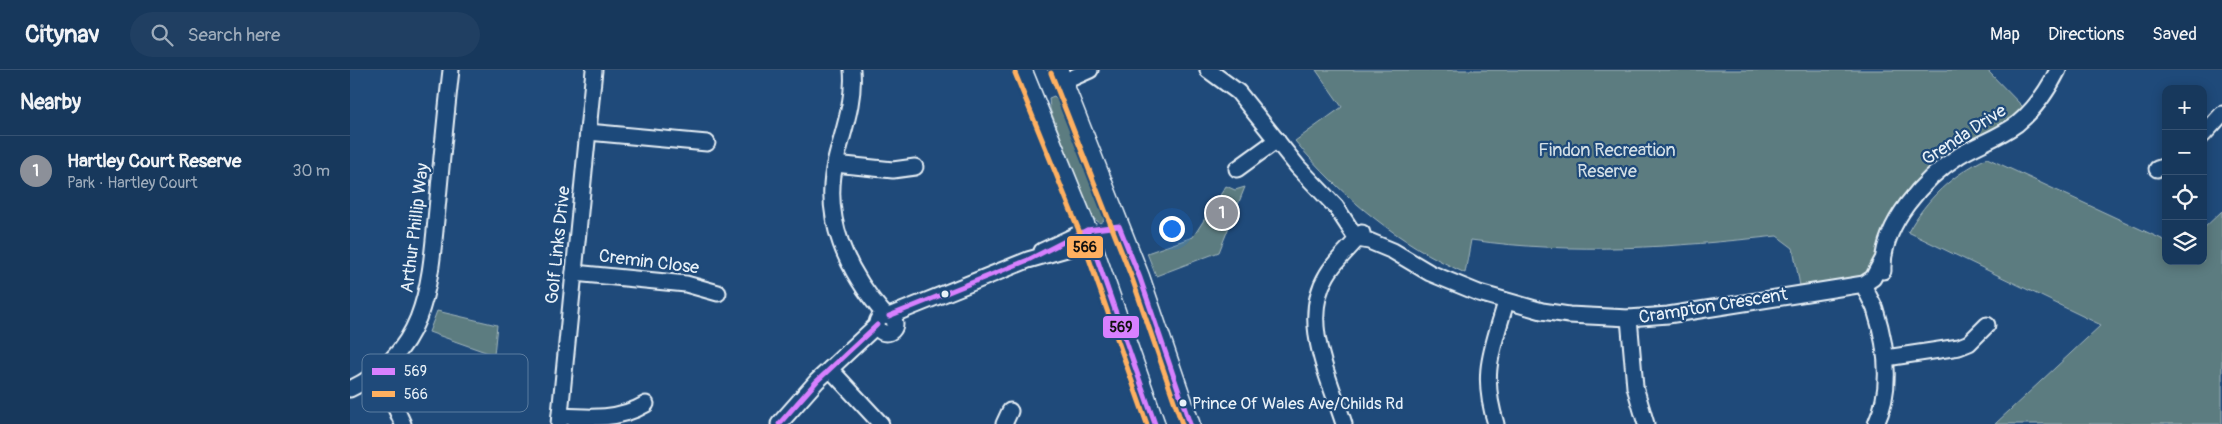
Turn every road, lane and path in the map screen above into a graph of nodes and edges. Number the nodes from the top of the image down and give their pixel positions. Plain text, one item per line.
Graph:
1 (451, 70) edge
2 (594, 70) edge
3 (852, 70) edge
4 (1022, 70) edge
5 (1090, 70) edge
6 (1208, 70) edge
7 (2058, 70) edge
8 (1060, 76) edge
9 (1033, 95) junction
10 (2222, 114) edge
11 (2207, 131) edge
12 (588, 132) junction
13 (1277, 140) junction
14 (707, 143) dead end
15 (835, 164) junction
16 (915, 167) dead end
17 (1237, 169) dead end
18 (1119, 226) junction
19 (1089, 236) junction
20 (1360, 236) junction
21 (574, 273) junction
22 (1867, 289) junction
23 (718, 293) dead end
24 (1506, 302) junction
25 (1629, 318) junction
26 (885, 322) junction
27 (1987, 325) dead end
28 (396, 354) edge
29 (1886, 358) junction
30 (830, 369) junction
31 (362, 382) edge
32 (350, 389) edge
33 (646, 404) dead end
34 (398, 412) edge
35 (560, 420) edge
36 (403, 424) edge
37 (780, 424) edge
38 (881, 424) edge
39 (1155, 424) edge
40 (1190, 424) edge
41 (1344, 424) edge
42 (1496, 424) edge
43 (1646, 424) edge
44 (1876, 424) edge

1 - 28 street, Arthur Phillip Way
2 - 12 street, Golf Links Drive
3 - 15 street
4 - 9 main road
5 - 8 street
6 - 13 street
7 - 22 street, Grenda Drive
8 - 9 main road
8 - 18 main road
9 - 19 main road
10 - 11 street
12 - 14 street
12 - 21 street, Golf Links Drive
13 - 17 street
13 - 20 street
15 - 16 street
15 - 26 street
18 - 19 main road
18 - 40 main road
19 - 26 street
19 - 39 main road
20 - 24 street, Crampton Crescent
20 - 41 street
21 - 23 street, Cremin Close
21 - 35 street, Golf Links Drive
22 - 25 street, Crampton Crescent
22 - 29 street
24 - 25 street, Crampton Crescent
24 - 42 street
25 - 43 street
26 - 30 street
27 - 29 street
29 - 44 street
30 - 37 street
30 - 38 street
31 - 32 street, Arthur Phillip Way
33 - 35 street
34 - 36 street

